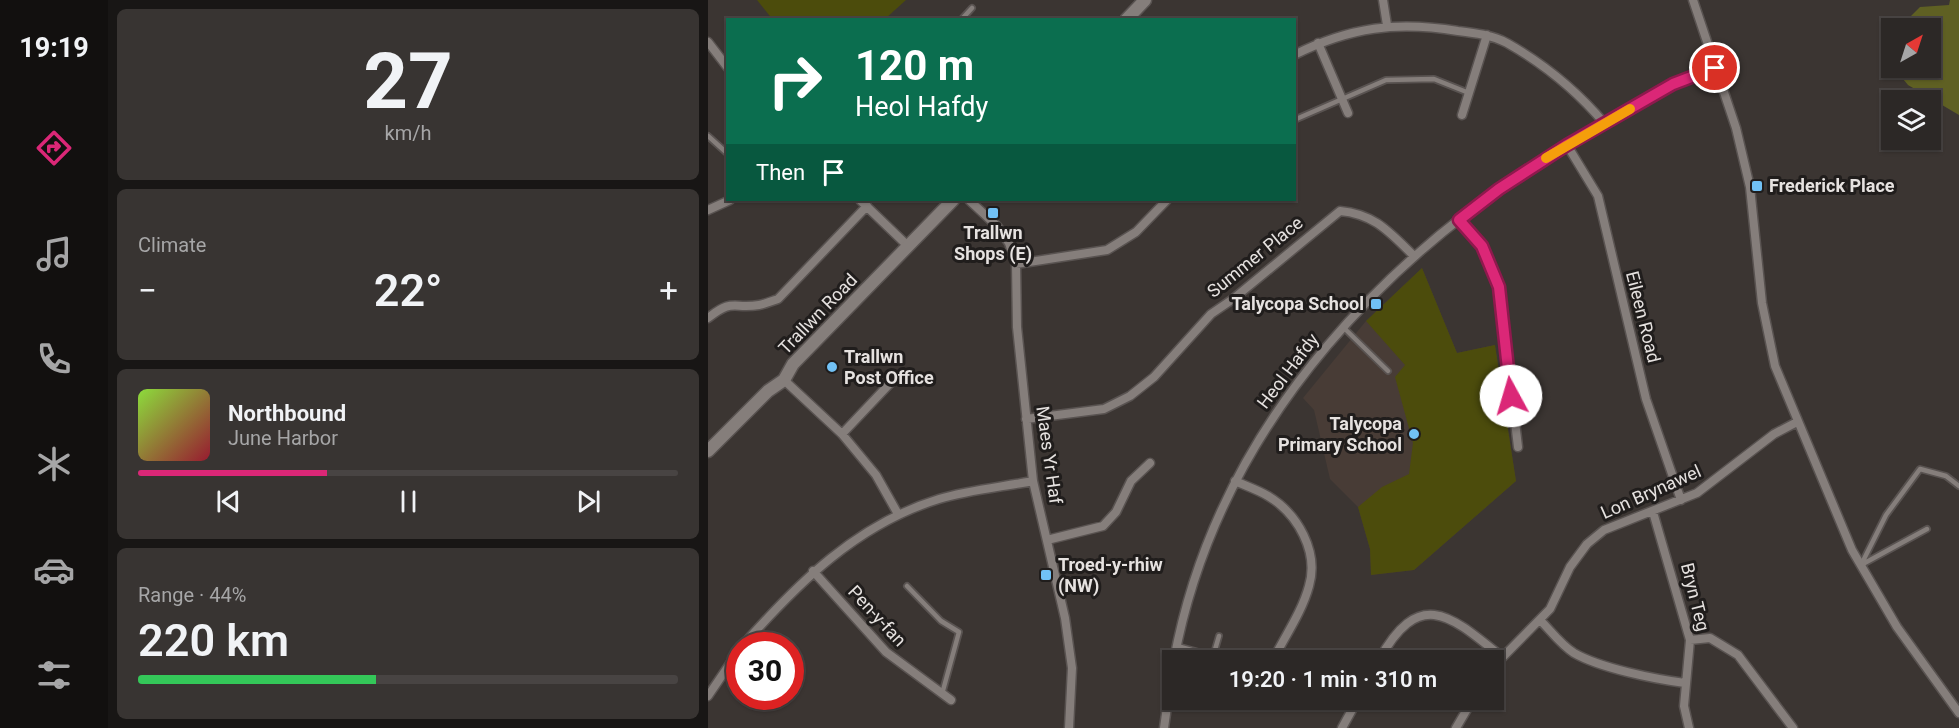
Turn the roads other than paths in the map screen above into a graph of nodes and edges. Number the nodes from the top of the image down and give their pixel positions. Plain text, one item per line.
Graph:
1 (1145, 0) edge
2 (1383, 0) edge
3 (1693, 0) edge
4 (972, 8) dead end
5 (963, 18) edge
6 (1128, 18) edge
7 (1387, 26) junction
8 (1487, 35) junction
9 (708, 42) edge
10 (1318, 43) junction
11 (1296, 54) edge
12 (726, 65) edge
13 (1715, 68) junction
14 (1469, 93) junction
15 (1341, 98) junction
16 (1348, 113) dead end
17 (1462, 115) dead end
18 (1296, 119) edge
19 (1605, 124) junction
20 (708, 136) edge
21 (1567, 145) junction
22 (726, 152) edge
23 (728, 201) edge
24 (952, 201) edge
25 (970, 201) edge
26 (1166, 201) edge
27 (863, 203) edge
28 (708, 210) edge
29 (1459, 220) junction
30 (909, 247) junction
31 (1414, 256) junction
32 (1016, 264) junction
33 (708, 318) edge
34 (1343, 327) junction
35 (1388, 371) dead end
36 (896, 377) dead end
37 (784, 380) junction
38 (1026, 419) junction
39 (1797, 422) junction
40 (842, 434) junction
41 (1518, 447) dead end
42 (708, 451) edge
43 (1150, 463) dead end
44 (1033, 481) junction
45 (1235, 481) junction
46 (1959, 486) edge
47 (1681, 500) junction
48 (1653, 512) junction
49 (898, 514) junction
50 (1927, 529) dead end
51 (1047, 540) junction
52 (1861, 566) junction
53 (813, 571) junction
54 (907, 586) dead end
55 (1540, 620) junction
56 (755, 632) edge
57 (1219, 636) dead end
58 (1690, 640) junction
59 (1176, 646) junction
60 (1175, 650) edge
61 (1188, 650) edge
62 (1215, 650) edge
63 (1277, 650) edge
64 (1385, 650) edge
65 (1493, 650) edge
66 (1504, 655) edge
67 (726, 670) edge
68 (1685, 682) junction
69 (942, 694) junction
70 (708, 696) edge
71 (951, 700) dead end
72 (1166, 710) edge
73 (1352, 710) edge
74 (1467, 710) edge
75 (1959, 713) edge
76 (1069, 728) edge
77 (1164, 728) edge
78 (1342, 728) edge
79 (1456, 728) edge
80 (1689, 728) edge
81 (1793, 728) edge

1 - 6 street
2 - 7 street
3 - 13 street
4 - 5 lane
7 - 8 street
7 - 10 street
8 - 14 street
8 - 19 street
9 - 12 street
10 - 11 street
10 - 15 street
13 - 19 street, Heol Hafdy
13 - 39 street
14 - 15 lane
14 - 17 street
15 - 16 street
15 - 18 lane
19 - 21 street, Heol Hafdy
20 - 22 lane
21 - 29 street, Heol Hafdy
21 - 47 street, Eileen Road
23 - 28 street
24 - 30 street, Trallwn Road
25 - 32 street, Maes Yr Haf
26 - 32 street
27 - 30 street
27 - 33 street
29 - 31 street, Heol Hafdy
29 - 41 street
30 - 37 street, Trallwn Road
31 - 34 street, Heol Hafdy
31 - 38 street, Summer Place
32 - 38 street, Maes Yr Haf
34 - 35 lane
34 - 45 street, Heol Hafdy
36 - 40 street
37 - 40 street
37 - 42 street, Trallwn Road
38 - 44 street, Maes Yr Haf
39 - 47 street, Lon Brynawel
39 - 52 street
40 - 49 street
43 - 51 street
44 - 49 street
44 - 51 street, Maes Yr Haf
45 - 59 street, Heol Hafdy
45 - 63 street
46 - 52 lane
47 - 48 street, Lon Brynawel
48 - 55 street, Lon Brynawel
48 - 58 street, Bryn Teg
49 - 53 street
50 - 52 lane
51 - 76 street, Maes Yr Haf
52 - 75 street
53 - 56 street
53 - 69 street, Pen-y-fan
54 - 69 lane
55 - 66 street, Lon Brynawel
55 - 68 street
57 - 62 lane
58 - 68 street, Bryn Teg
58 - 81 street
59 - 60 street, Heol Hafdy
59 - 61 lane
64 - 65 street
67 - 70 street
68 - 80 street, Bryn Teg
69 - 71 street, Pen-y-fan
72 - 77 street, Heol Hafdy
73 - 78 street
74 - 79 street

